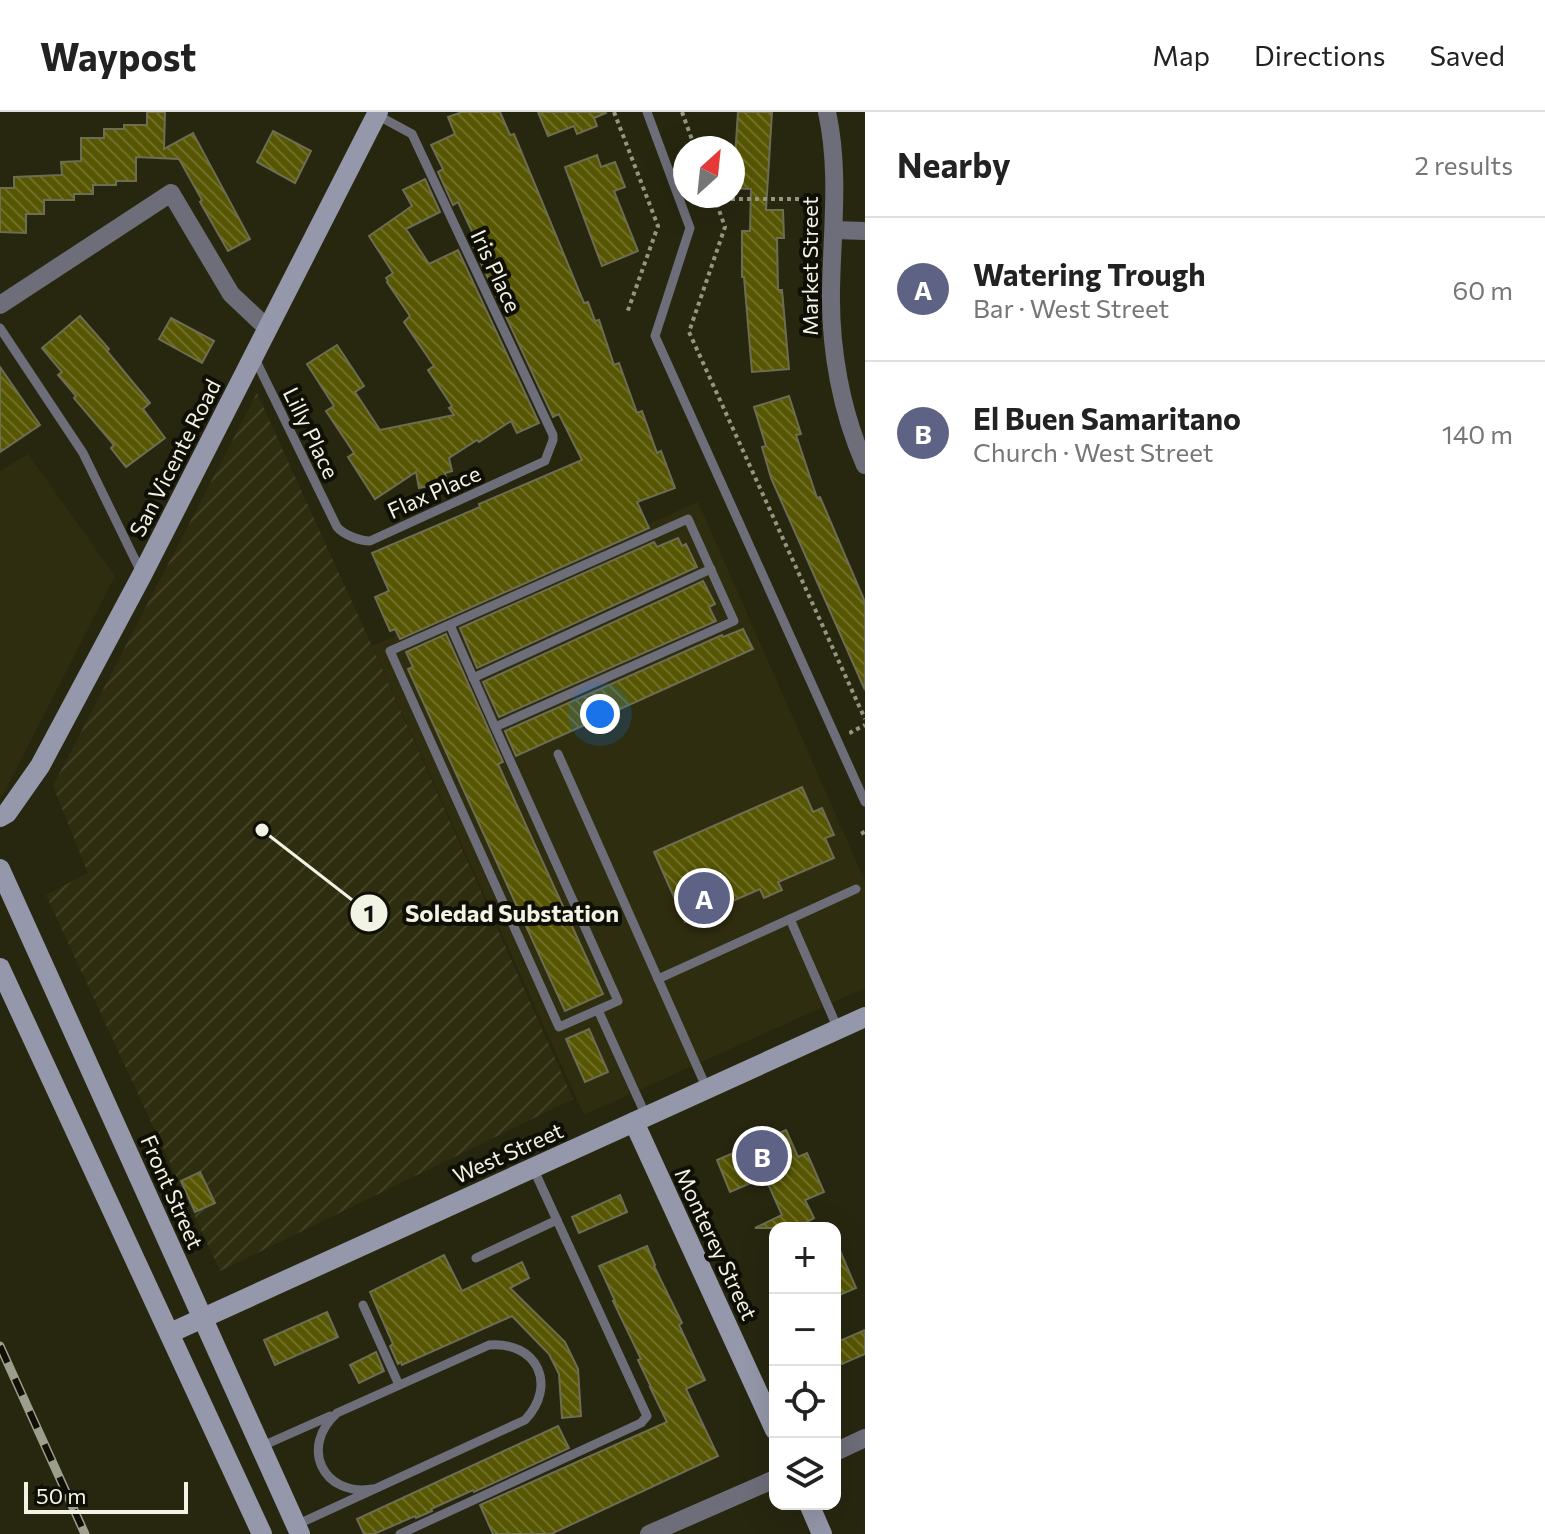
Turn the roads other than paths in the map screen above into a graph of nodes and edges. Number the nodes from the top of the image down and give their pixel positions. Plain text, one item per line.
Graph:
1 (647, 112) edge
2 (827, 112) edge
3 (378, 113) edge
4 (834, 230) junction
5 (865, 231) edge
6 (0, 305) edge
7 (0, 328) edge
8 (267, 328) junction
9 (254, 353) junction
10 (545, 461) joint
11 (865, 465) edge
12 (337, 527) joint
13 (711, 569) junction
14 (142, 575) junction
15 (450, 625) junction
16 (473, 678) junction
17 (495, 727) junction
18 (558, 754) dead end
19 (865, 802) edge
20 (0, 817) edge
21 (0, 869) edge
22 (856, 889) dead end
23 (790, 919) junction
24 (0, 968) edge
25 (658, 979) junction
26 (598, 1010) junction
27 (865, 1017) edge
28 (838, 1029) junction
29 (707, 1089) junction
30 (640, 1120) junction
31 (533, 1168) junction
32 (557, 1220) junction
33 (476, 1258) dead end
34 (363, 1305) dead end
35 (203, 1318) junction
36 (170, 1333) junction
37 (399, 1385) junction
38 (337, 1413) junction
39 (769, 1416) edge
40 (865, 1438) edge
41 (260, 1447) junction
42 (841, 1449) edge
43 (769, 1482) edge
44 (373, 1489) junction
45 (812, 1510) edge
46 (298, 1530) edge
47 (262, 1534) edge
48 (400, 1534) edge
49 (649, 1534) edge
50 (822, 1534) edge

1 - 19 lane
2 - 4 street, Market Street
3 - 8 street, San Vicente Road
3 - 10 lane, Iris Place
4 - 5 street
4 - 11 street, Market Street
6 - 8 street
7 - 14 lane
8 - 9 street, San Vicente Road
9 - 12 lane, Lilly Place
9 - 14 street, San Vicente Road
10 - 12 lane, Flax Place
13 - 15 lane
13 - 16 lane
13 - 17 lane
14 - 20 street, San Vicente Road
15 - 16 lane
15 - 26 lane
16 - 17 lane
17 - 26 lane
18 - 25 lane
21 - 35 street, Front Street
22 - 23 lane
23 - 25 lane
23 - 28 lane
24 - 36 street
25 - 29 lane
26 - 30 lane
27 - 28 street, West Street
28 - 29 street, West Street
29 - 30 street, West Street
30 - 31 street, West Street
30 - 39 street, Monterey Street
31 - 32 lane
31 - 35 street, West Street
32 - 33 lane
32 - 48 lane
34 - 37 lane
35 - 36 street, West Street
35 - 41 street, Front Street
36 - 47 street
37 - 38 lane
37 - 44 lane
38 - 41 lane
38 - 44 lane
40 - 42 street
41 - 46 street, Front Street
43 - 49 street
44 - 46 lane
45 - 50 street

